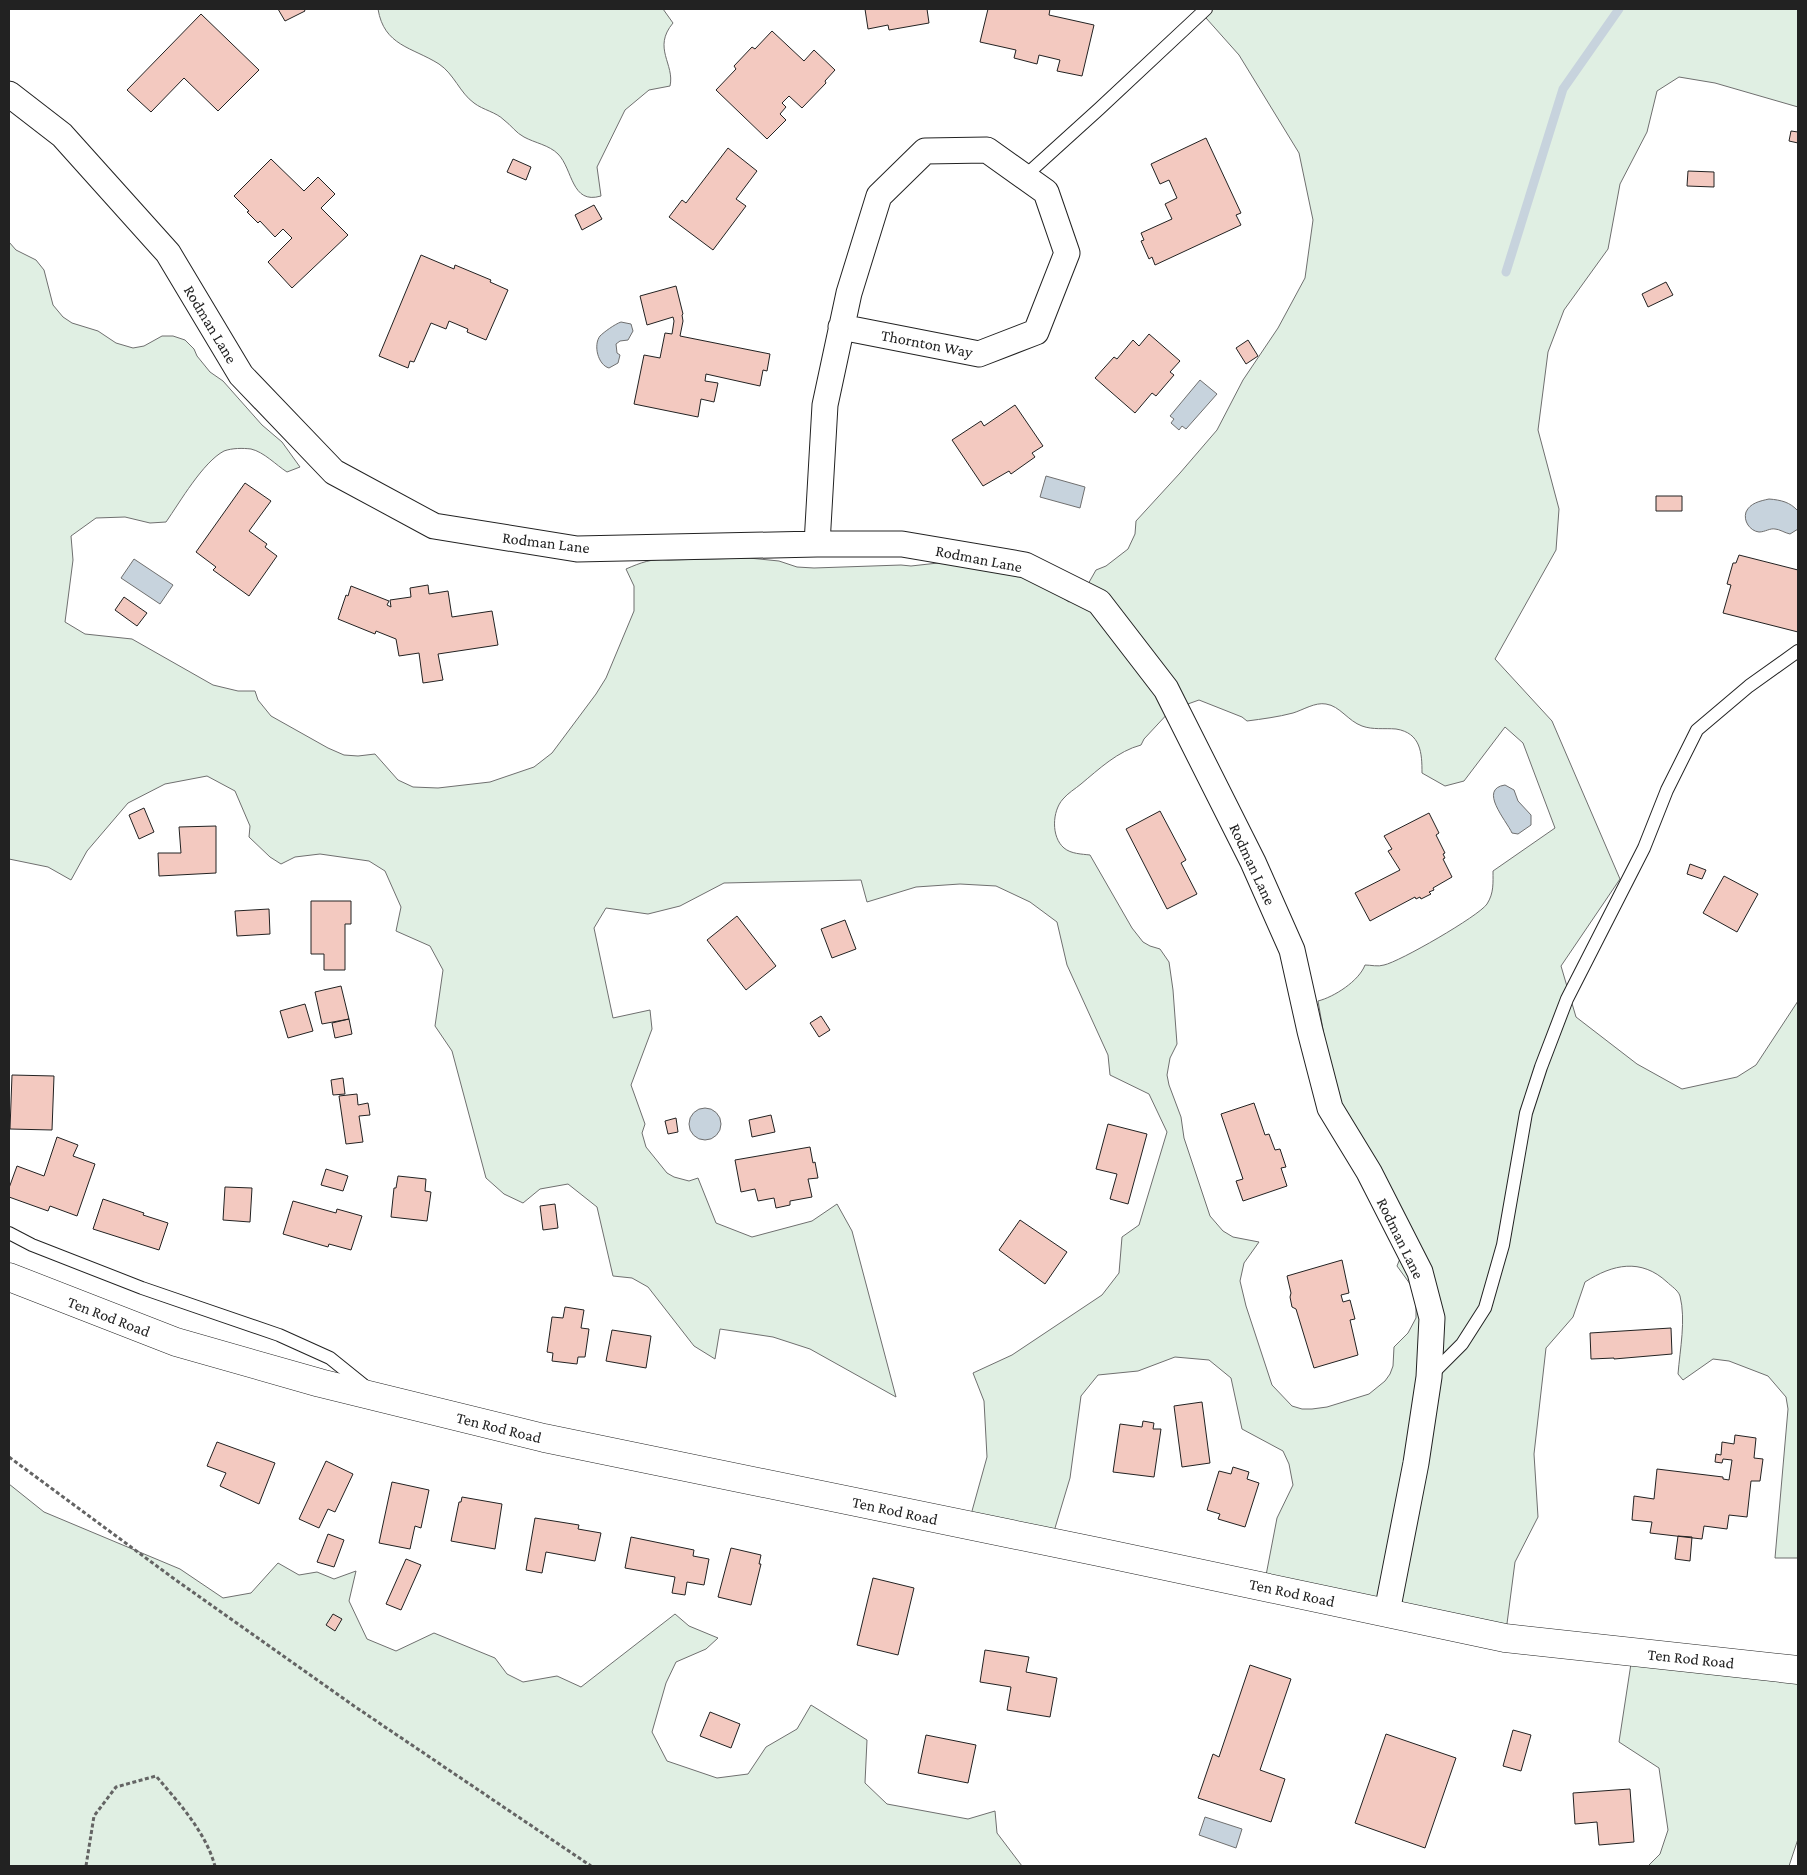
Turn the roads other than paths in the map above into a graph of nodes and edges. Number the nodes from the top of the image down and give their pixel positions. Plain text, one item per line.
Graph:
1 (1206, 9) edge
2 (9, 94) edge
3 (1025, 176) junction
4 (841, 327) junction
5 (817, 544) junction
6 (1798, 651) edge
7 (9, 1232) edge
8 (9, 1277) edge
9 (1429, 1377) junction
10 (380, 1398) junction
11 (1387, 1612) junction
12 (1798, 1670) edge

1 - 3 lane
2 - 5 street, Rodman Lane
3 - 4 street, Thornton Way
3 - 4 street, Thornton Way
4 - 5 street, Thornton Way
5 - 9 street, Rodman Lane
6 - 9 lane
7 - 10 lane
8 - 10 main road, Ten Rod Road
9 - 11 street, Rodman Lane
10 - 11 main road, Ten Rod Road
11 - 12 main road, Ten Rod Road

